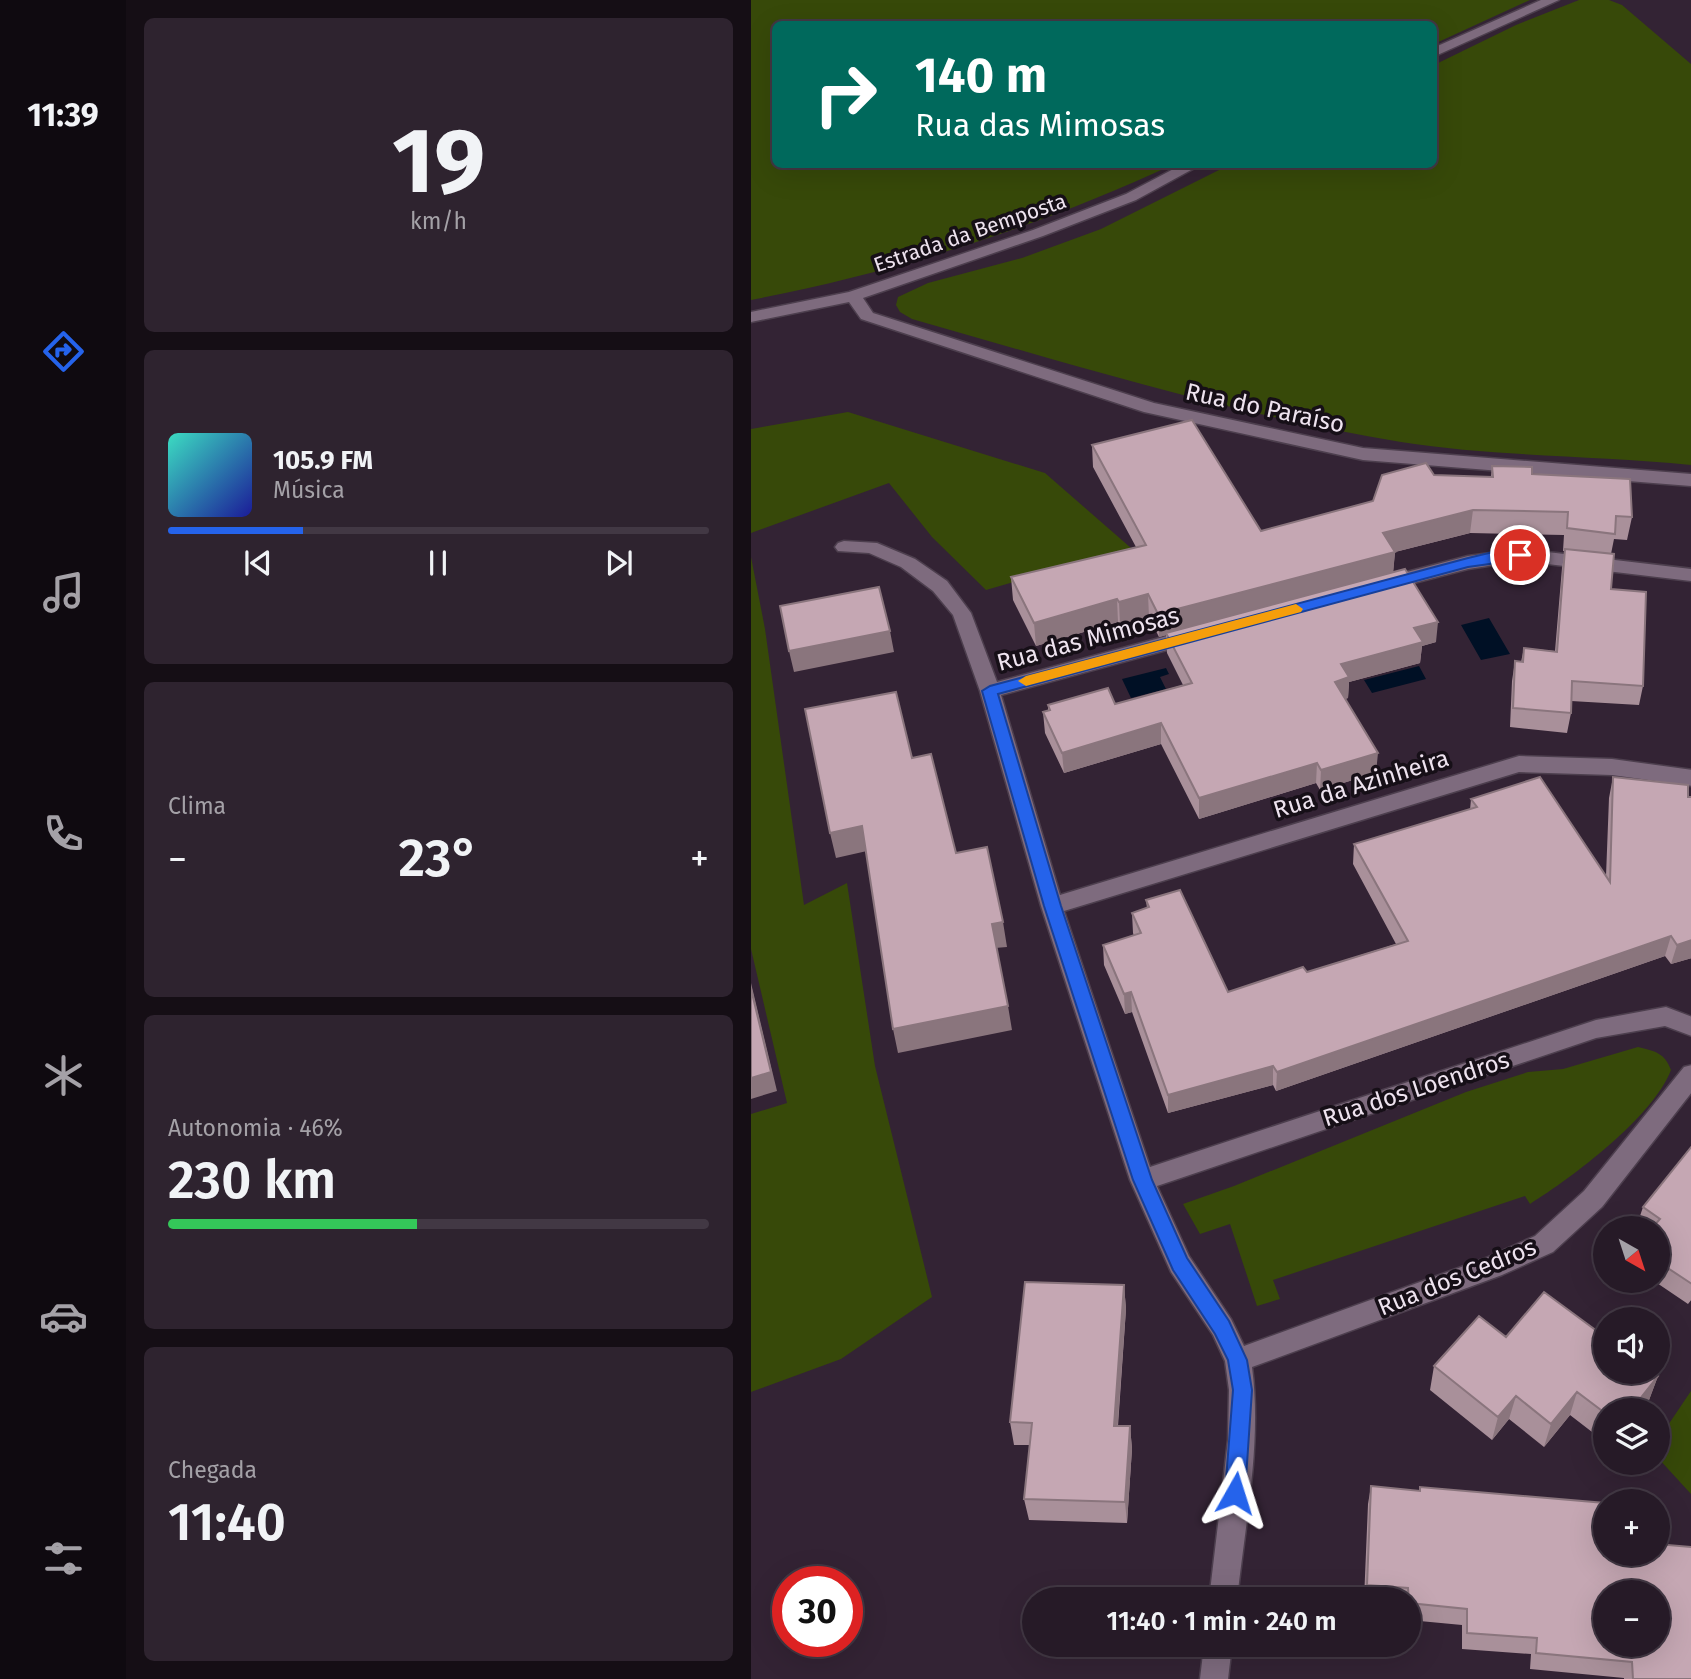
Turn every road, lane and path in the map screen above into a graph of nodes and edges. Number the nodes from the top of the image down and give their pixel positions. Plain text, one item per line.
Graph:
1 (1552, 0) edge
2 (1437, 51) edge
3 (1187, 168) edge
4 (853, 296) junction
5 (751, 317) edge
6 (1691, 480) edge
7 (844, 547) dead end
8 (1691, 575) edge
9 (1362, 591) edge
10 (1216, 630) edge
11 (990, 691) junction
12 (1691, 778) edge
13 (1053, 906) junction
14 (1691, 1027) edge
15 (1691, 1074) edge
16 (1142, 1180) junction
17 (1238, 1360) junction
18 (1224, 1587) edge
19 (1217, 1657) edge
20 (1214, 1679) edge

1 - 2 street
3 - 4 street, Estrada da Bemposta
4 - 5 street, Estrada da Bemposta
4 - 6 street, Rua do Paraíso
7 - 11 street
8 - 9 street
10 - 11 street, Rua das Mimosas
11 - 13 street
12 - 13 street, Rua da Azinheira
13 - 16 street
14 - 16 street, Rua dos Loendros
15 - 17 street, Rua dos Cedros
16 - 17 street
17 - 18 street
19 - 20 street

